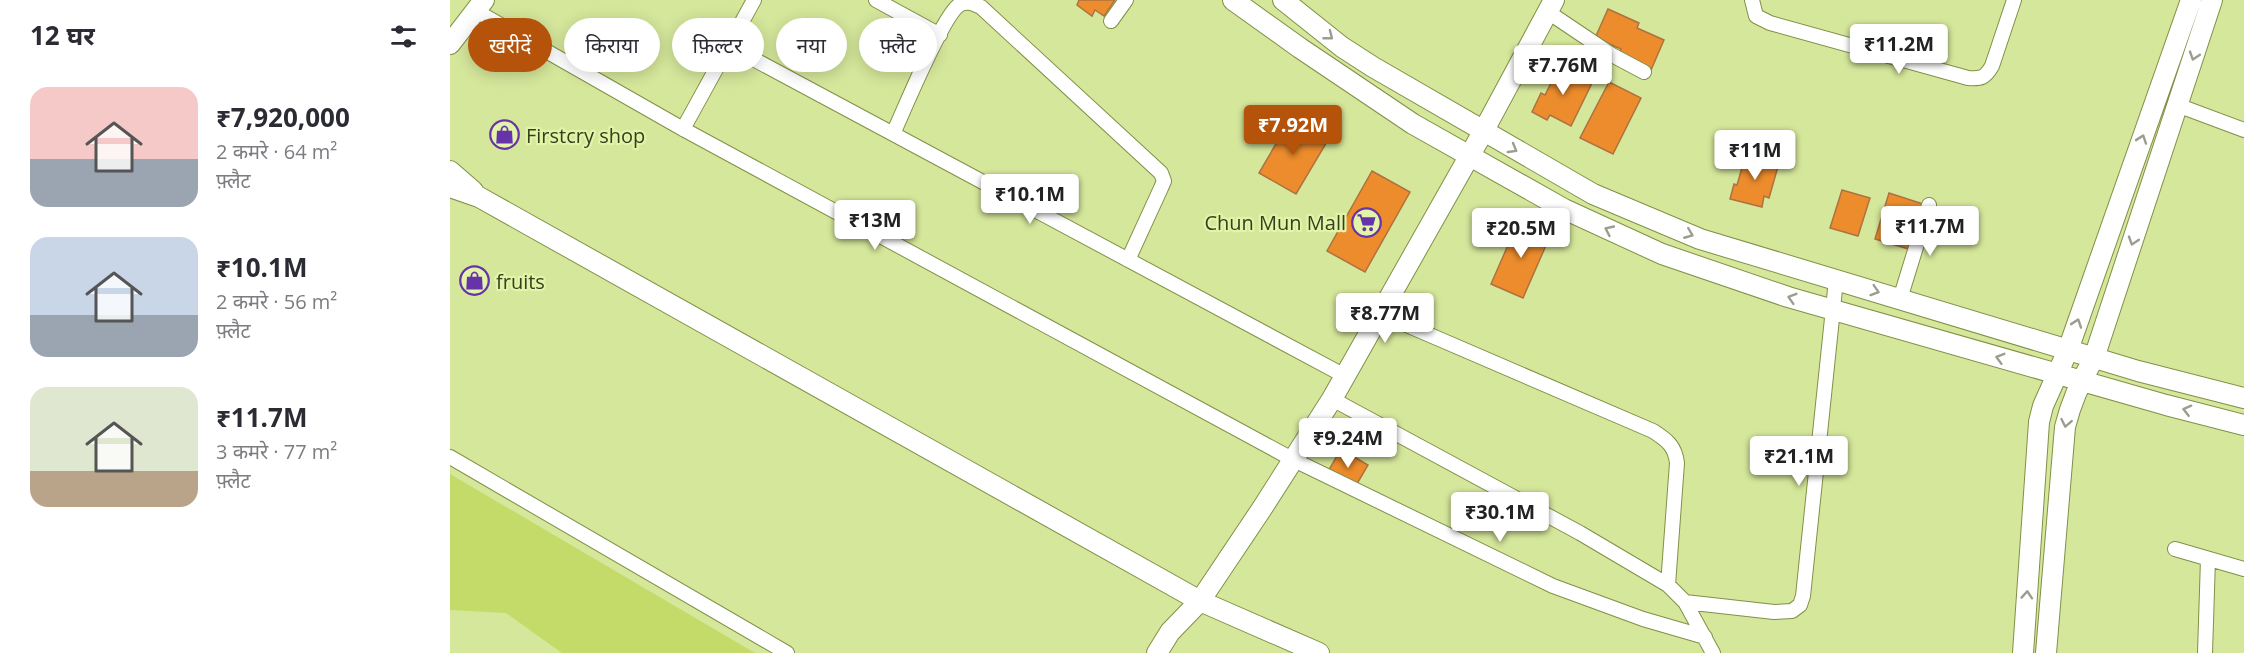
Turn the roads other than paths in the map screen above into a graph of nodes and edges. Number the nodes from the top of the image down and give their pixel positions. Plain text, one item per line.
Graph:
1 (754, 0) edge
2 (876, 0) edge
3 (1126, 0) edge
4 (1233, 0) edge
5 (1283, 0) edge
6 (1752, 0) edge
7 (2014, 0) edge
8 (2191, 0) edge
9 (2212, 0) edge
10 (480, 6) edge
11 (1551, 6) edge
12 (744, 18) edge
13 (1111, 21) dead end
14 (940, 35) junction
15 (453, 40) edge
16 (450, 57) edge
17 (764, 65) edge
18 (715, 72) edge
19 (1644, 72) dead end
20 (2177, 105) junction
21 (683, 129) junction
22 (2244, 130) edge
23 (1483, 132) junction
24 (893, 134) junction
25 (1470, 156) junction
26 (450, 171) edge
27 (450, 188) edge
28 (479, 197) junction
29 (1929, 205) dead end
30 (1128, 260) junction
31 (1836, 280) junction
32 (1900, 299) junction
33 (1833, 310) junction
34 (1381, 314) junction
35 (2068, 350) junction
36 (2094, 358) junction
37 (2056, 374) junction
38 (1345, 376) junction
39 (2080, 381) junction
40 (2244, 398) edge
41 (1332, 399) junction
42 (2244, 425) edge
43 (450, 457) edge
44 (1292, 459) junction
45 (2175, 549) dead end
46 (2208, 559) junction
47 (2244, 569) edge
48 (1668, 585) junction
49 (1200, 601) junction
50 (1685, 602) junction
51 (1705, 636) junction
52 (786, 653) edge
53 (1157, 653) edge
54 (1319, 653) edge
55 (1713, 653) edge
56 (2023, 653) edge
57 (2046, 653) edge
58 (2205, 653) edge

1 - 12 street
2 - 14 street
3 - 13 street
4 - 25 street
5 -> 23 street
6 - 7 street
35 -> 8 street
9 -> 20 street
10 - 15 street
10 - 21 street
11 - 19 street
11 - 23 street
14 - 24 street
14 - 30 street
15 - 16 street
17 - 24 street
18 - 21 street
20 - 22 street
20 -> 36 street
21 - 44 street
23 - 25 street
23 -> 31 street
24 - 30 street
33 -> 25 street
25 - 34 street
26 - 28 street
27 - 28 street
28 - 49 street
29 - 32 street
30 - 38 street
31 -> 32 street
31 - 33 street
32 - 35 street
37 -> 33 street
33 - 50 street
34 - 38 street
34 - 48 street
35 - 36 street
35 - 37 street
36 - 39 street
36 - 40 street
37 - 39 street
56 -> 37 street
38 - 41 street
42 -> 39 street
39 -> 57 street
41 - 44 street
41 - 48 street
43 - 52 street
44 - 49 street
44 - 51 street
45 - 46 street
46 - 47 street
46 - 58 street
48 - 50 street
49 - 53 street
49 - 54 street
50 - 51 street
51 - 55 street

